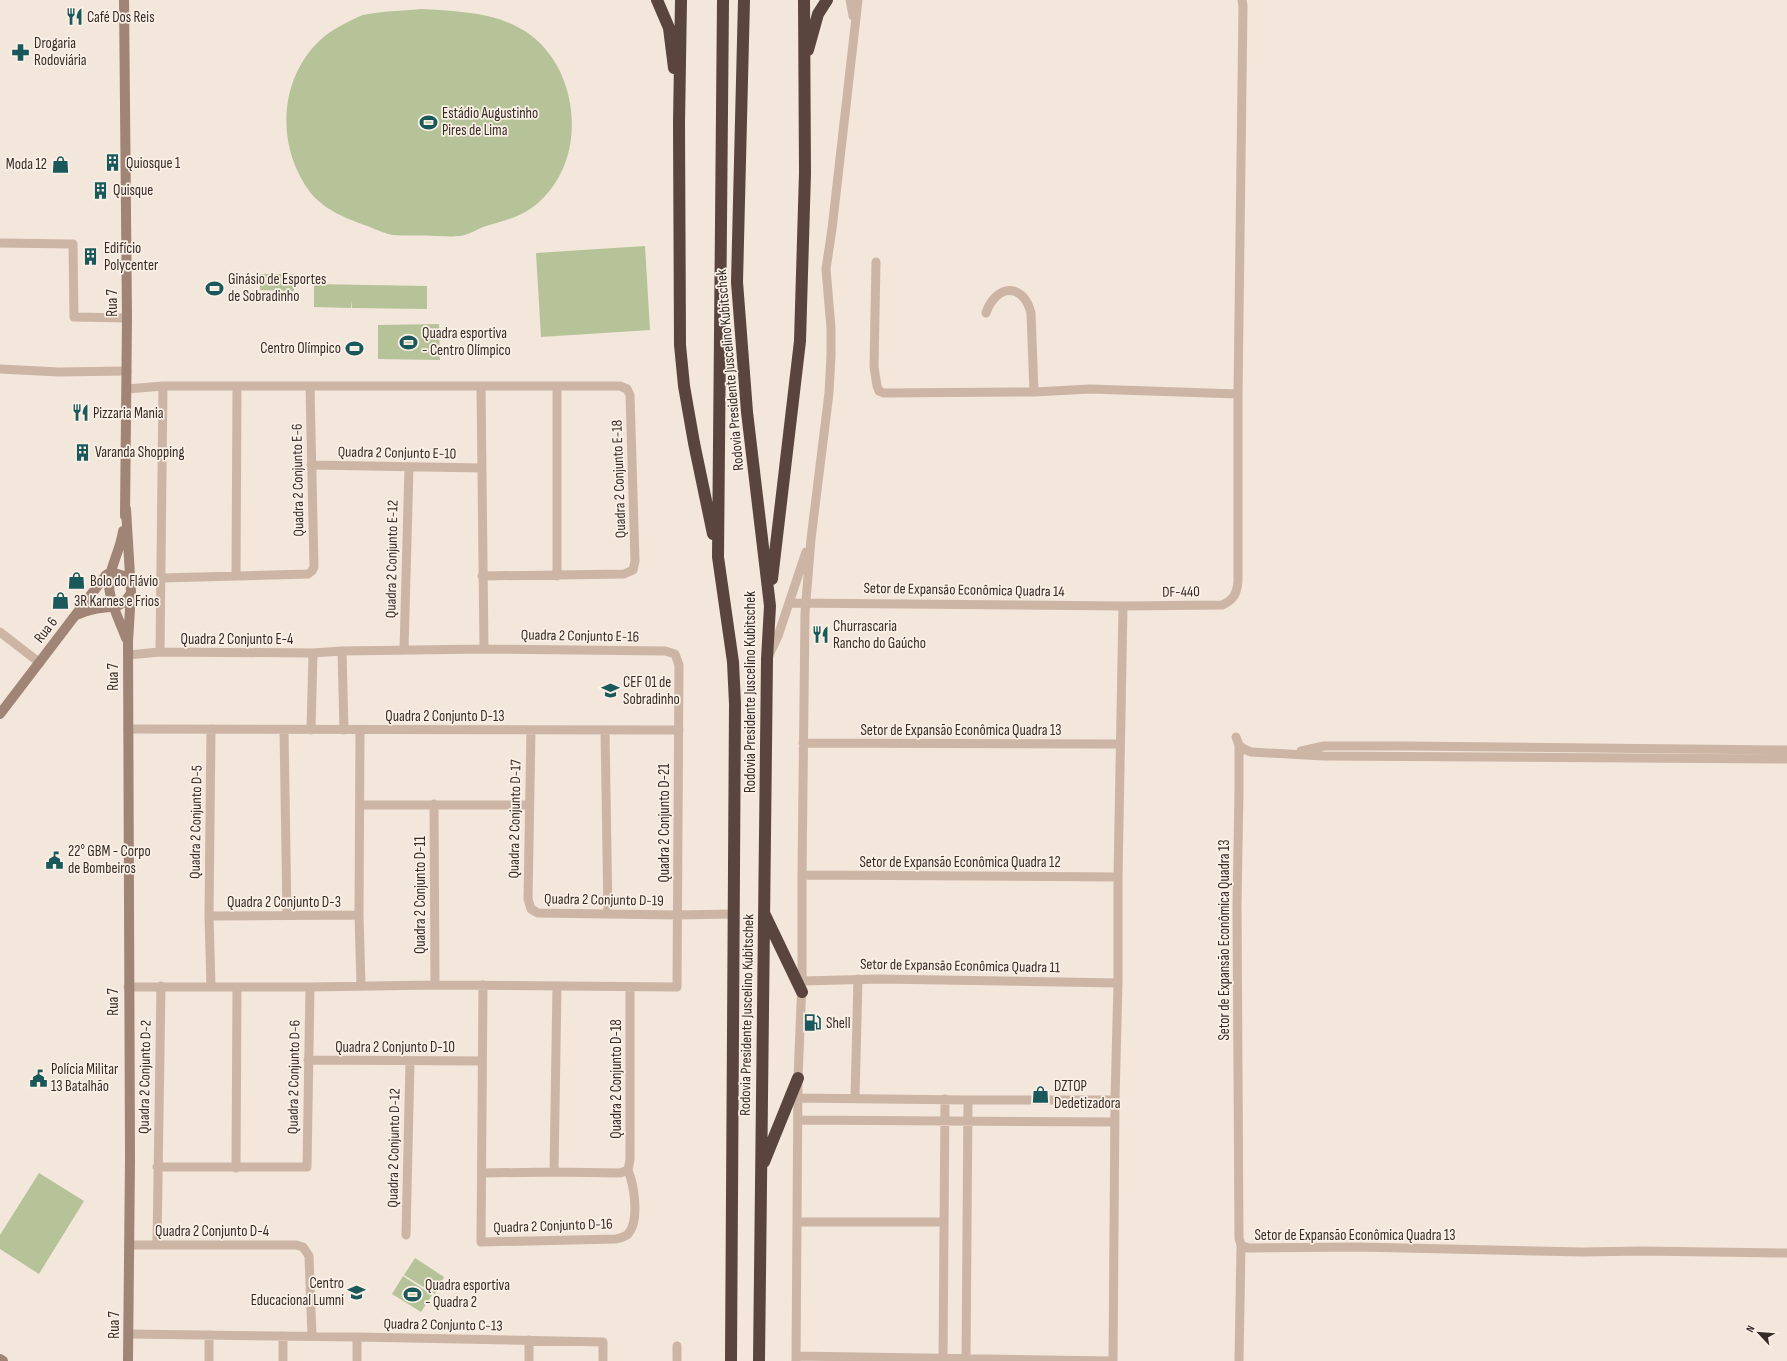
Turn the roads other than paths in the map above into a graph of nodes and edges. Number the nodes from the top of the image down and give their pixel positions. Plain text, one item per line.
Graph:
1 (657, 0) edge
2 (681, 0) edge
3 (723, 0) edge
4 (744, 0) edge
5 (804, 0) edge
6 (827, 0) edge
7 (850, 0) edge
8 (858, 0) edge
9 (1243, 2) edge
10 (125, 3) edge
11 (854, 28) junction
12 (803, 75) junction
13 (679, 123) junction
14 (0, 243) edge
15 (876, 262) dead end
16 (986, 313) dead end
17 (127, 318) junction
18 (0, 369) edge
19 (127, 371) junction
20 (163, 386) junction
21 (237, 386) junction
22 (557, 386) junction
23 (310, 387) junction
24 (481, 387) junction
25 (126, 389) junction
26 (1034, 392) junction
27 (1238, 394) junction
28 (311, 465) junction
29 (409, 468) junction
30 (482, 468) junction
31 (126, 509) junction
32 (811, 539) junction
33 (718, 557) junction
34 (111, 572) junction
35 (236, 575) junction
36 (482, 576) junction
37 (557, 576) junction
38 (162, 578) junction
39 (131, 587) junction
40 (788, 603) junction
41 (806, 603) junction
42 (770, 606) junction
43 (1123, 606) junction
44 (115, 608) junction
45 (76, 615) junction
46 (0, 632) edge
47 (128, 642) junction
48 (484, 649) junction
49 (404, 650) junction
50 (342, 651) junction
51 (160, 652) junction
52 (313, 653) junction
53 (675, 654) joint
54 (128, 655) junction
55 (767, 659) junction
56 (40, 663) junction
57 (0, 714) edge
58 (128, 729) junction
59 (211, 729) junction
60 (284, 730) junction
61 (311, 730) junction
62 (344, 730) junction
63 (360, 730) junction
64 (530, 730) junction
65 (605, 730) junction
66 (679, 730) junction
67 (803, 744) junction
68 (1119, 744) junction
69 (1787, 750) edge
70 (1290, 753) junction
71 (1787, 759) edge
72 (434, 804) junction
73 (360, 805) junction
74 (529, 805) junction
75 (802, 875) junction
76 (1118, 877) junction
77 (531, 909) joint
78 (764, 913) junction
79 (608, 914) junction
80 (733, 914) junction
81 (287, 915) junction
82 (359, 915) junction
83 (677, 915) junction
84 (209, 916) junction
85 (858, 979) junction
86 (1118, 983) junction
87 (435, 985) junction
88 (483, 985) junction
89 (161, 986) junction
90 (361, 986) junction
91 (557, 986) junction
92 (802, 986) junction
93 (128, 987) junction
94 (211, 987) junction
95 (237, 987) junction
96 (310, 987) junction
97 (630, 987) junction
98 (308, 1060) junction
99 (410, 1061) junction
100 (482, 1062) junction
101 (798, 1078) junction
102 (798, 1098) junction
103 (855, 1098) junction
104 (945, 1099) junction
105 (968, 1100) junction
106 (1115, 1100) junction
107 (798, 1120) junction
108 (945, 1121) junction
109 (967, 1121) junction
110 (1115, 1122) junction
111 (158, 1167) junction
112 (236, 1168) junction
113 (761, 1169) junction
114 (628, 1170) junction
115 (554, 1172) junction
116 (482, 1173) junction
117 (797, 1222) junction
118 (944, 1222) junction
119 (406, 1235) dead end
120 (129, 1245) junction
121 (157, 1245) junction
122 (1241, 1245) junction
123 (1787, 1252) edge
124 (129, 1334) junction
125 (209, 1335) junction
126 (283, 1336) junction
127 (312, 1336) junction
128 (357, 1337) junction
129 (529, 1340) junction
130 (677, 1346) dead end
131 (796, 1358) edge
132 (0, 1359) edge
133 (943, 1360) edge
134 (966, 1360) edge
135 (3, 1361) edge
136 (128, 1361) edge
137 (209, 1361) edge
138 (283, 1361) edge
139 (357, 1361) edge
140 (529, 1361) edge
141 (603, 1361) edge
142 (677, 1361) edge
143 (731, 1361) edge
144 (759, 1361) edge
145 (1110, 1361) edge
146 (1113, 1361) edge
147 (1240, 1361) edge

1 - 13 highway
2 - 13 highway
3 - 33 highway, Rodovia Presidente Juscelino Kubitschek
4 - 42 highway, Rodovia Presidente Juscelino Kubitschek
5 - 12 highway
6 - 12 highway
7 - 11 street
8 - 11 street
9 - 27 street
10 - 17 main road, Rua 7
11 - 32 street
12 - 42 highway
13 - 33 highway
14 - 17 street
15 - 26 street
16 - 26 street
17 - 19 main road, Rua 7
18 - 19 street
19 - 25 main road, Rua 7
20 - 21 street
20 - 25 street
20 - 38 street
21 - 23 street
21 - 35 street
22 - 24 street
22 - 37 street
22 - 37 street, Quadra 2 Conjunto E-18
23 - 24 street
23 - 28 street, Quadra 2 Conjunto E-6
24 - 30 street
25 - 31 main road, Rua 7
26 - 27 street
27 - 43 street, DF-440
28 - 29 street, Quadra 2 Conjunto E-10
28 - 35 street, Quadra 2 Conjunto E-6
29 - 30 street, Quadra 2 Conjunto E-10
29 - 49 street, Quadra 2 Conjunto E-12
30 - 36 street
31 - 34 main road, Rua 7
31 - 39 main road, Rua 7
32 - 40 street
32 - 41 street
33 - 80 highway, Rodovia Presidente Juscelino Kubitschek
34 - 39 main road
34 - 44 main road, Rua 7
34 - 45 main road, Rua 6
35 - 38 street
36 - 37 street
36 - 48 street
38 - 51 street
39 - 44 main road
39 - 47 main road, Rua 7
40 - 41 street, Setor de Expansão Econômica Quadra 14
40 - 55 street
41 - 43 street, Setor de Expansão Econômica Quadra 14
41 - 67 street
42 - 55 highway, Rodovia Presidente Juscelino Kubitschek
43 - 68 street
44 - 45 main road, Rua 6
44 - 47 main road, Rua 7
45 - 56 main road, Rua 6
46 - 56 street, Rua 6
47 - 54 main road, Rua 7
48 - 49 street, Quadra 2 Conjunto E-16
48 - 53 street, Quadra 2 Conjunto E-16
49 - 50 street, Quadra 2 Conjunto E-4
50 - 52 street, Quadra 2 Conjunto E-4
50 - 62 street
51 - 52 street, Quadra 2 Conjunto E-4
51 - 54 street, Quadra 2 Conjunto E-4
52 - 61 street
53 - 66 street, Quadra 2 Conjunto D-21
54 - 58 main road, Rua 7
55 - 78 highway, Rodovia Presidente Juscelino Kubitschek
56 - 57 main road, Rua 6
58 - 59 street, Quadra 2 Conjunto D-13
58 - 93 main road, Rua 7
59 - 60 street, Quadra 2 Conjunto D-13
59 - 84 street, Quadra 2 Conjunto D-5
60 - 61 street, Quadra 2 Conjunto D-13
60 - 81 street
61 - 62 street, Quadra 2 Conjunto D-13
62 - 63 street, Quadra 2 Conjunto D-13
63 - 64 street, Quadra 2 Conjunto D-13
63 - 73 street
64 - 65 street, Quadra 2 Conjunto D-13
64 - 74 street, Quadra 2 Conjunto D-17
65 - 66 street, Quadra 2 Conjunto D-13
65 - 79 street
66 - 83 street, Quadra 2 Conjunto D-21
67 - 68 street, Setor de Expansão Econômica Quadra 13
67 - 75 street
68 - 76 street
69 - 70 street
70 - 71 street
70 - 122 street, Setor de Expansão Econômica Quadra 13
72 - 73 street
72 - 74 street
72 - 87 street, Quadra 2 Conjunto D-11
73 - 82 street
74 - 77 street, Quadra 2 Conjunto D-17
75 - 76 street, Setor de Expansão Econômica Quadra 12
75 - 92 street
76 - 86 street
77 - 79 street, Quadra 2 Conjunto D-19
78 - 92 highway
78 - 113 highway, Rodovia Presidente Juscelino Kubitschek
79 - 83 street, Quadra 2 Conjunto D-19
80 - 83 street, Quadra 2 Conjunto D-19
80 - 143 highway, Rodovia Presidente Juscelino Kubitschek
81 - 82 street, Quadra 2 Conjunto D-3
81 - 84 street, Quadra 2 Conjunto D-3
82 - 90 street
83 - 97 street, Quadra 2 Conjunto D-21
84 - 94 street, Quadra 2 Conjunto D-5
85 - 86 street, Setor de Expansão Econômica Quadra 11
85 - 92 street, Setor de Expansão Econômica Quadra 11
85 - 103 street
86 - 106 street
87 - 88 street
87 - 90 street
88 - 91 street
88 - 100 street
89 - 93 street
89 - 94 street
89 - 111 street, Quadra 2 Conjunto D-2
90 - 96 street
91 - 97 street
91 - 115 street
92 - 101 street
93 - 120 main road, Rua 7
94 - 95 street
95 - 96 street
95 - 112 street
96 - 98 street, Quadra 2 Conjunto D-6
97 - 114 street, Quadra 2 Conjunto D-18
98 - 99 street, Quadra 2 Conjunto D-10
98 - 112 street, Quadra 2 Conjunto D-6
99 - 100 street, Quadra 2 Conjunto D-10
99 - 119 street, Quadra 2 Conjunto D-12
100 - 116 street
101 - 102 street
101 - 113 highway
102 - 103 street
102 - 107 street
103 - 104 street
104 - 105 street
104 - 108 street
105 - 106 street
105 - 109 street
106 - 110 street
107 - 108 street
107 - 117 street
108 - 109 street
108 - 118 street
109 - 110 street
109 - 134 street
110 - 146 street
111 - 112 street
111 - 121 street, Quadra 2 Conjunto D-2
113 - 144 highway, Rodovia Presidente Juscelino Kubitschek
114 - 115 street
114 - 116 street, Quadra 2 Conjunto D-16
115 - 116 street
117 - 118 street
117 - 131 street
118 - 133 street
120 - 121 street, Quadra 2 Conjunto D-4
120 - 124 main road, Rua 7
121 - 127 street, Quadra 2 Conjunto D-4
122 - 123 street, Setor de Expansão Econômica Quadra 13
122 - 147 street
124 - 125 street, Quadra 2 Conjunto C-13
124 - 136 main road, Rua 7
125 - 126 street, Quadra 2 Conjunto C-13
125 - 137 street
126 - 127 street, Quadra 2 Conjunto C-13
126 - 138 street
127 - 128 street, Quadra 2 Conjunto C-13
128 - 129 street, Quadra 2 Conjunto C-13
128 - 139 street
129 - 140 street
129 - 141 street, Quadra 2 Conjunto C-13
130 - 142 street
131 - 133 street
132 - 135 main road
133 - 134 street
134 - 145 street

